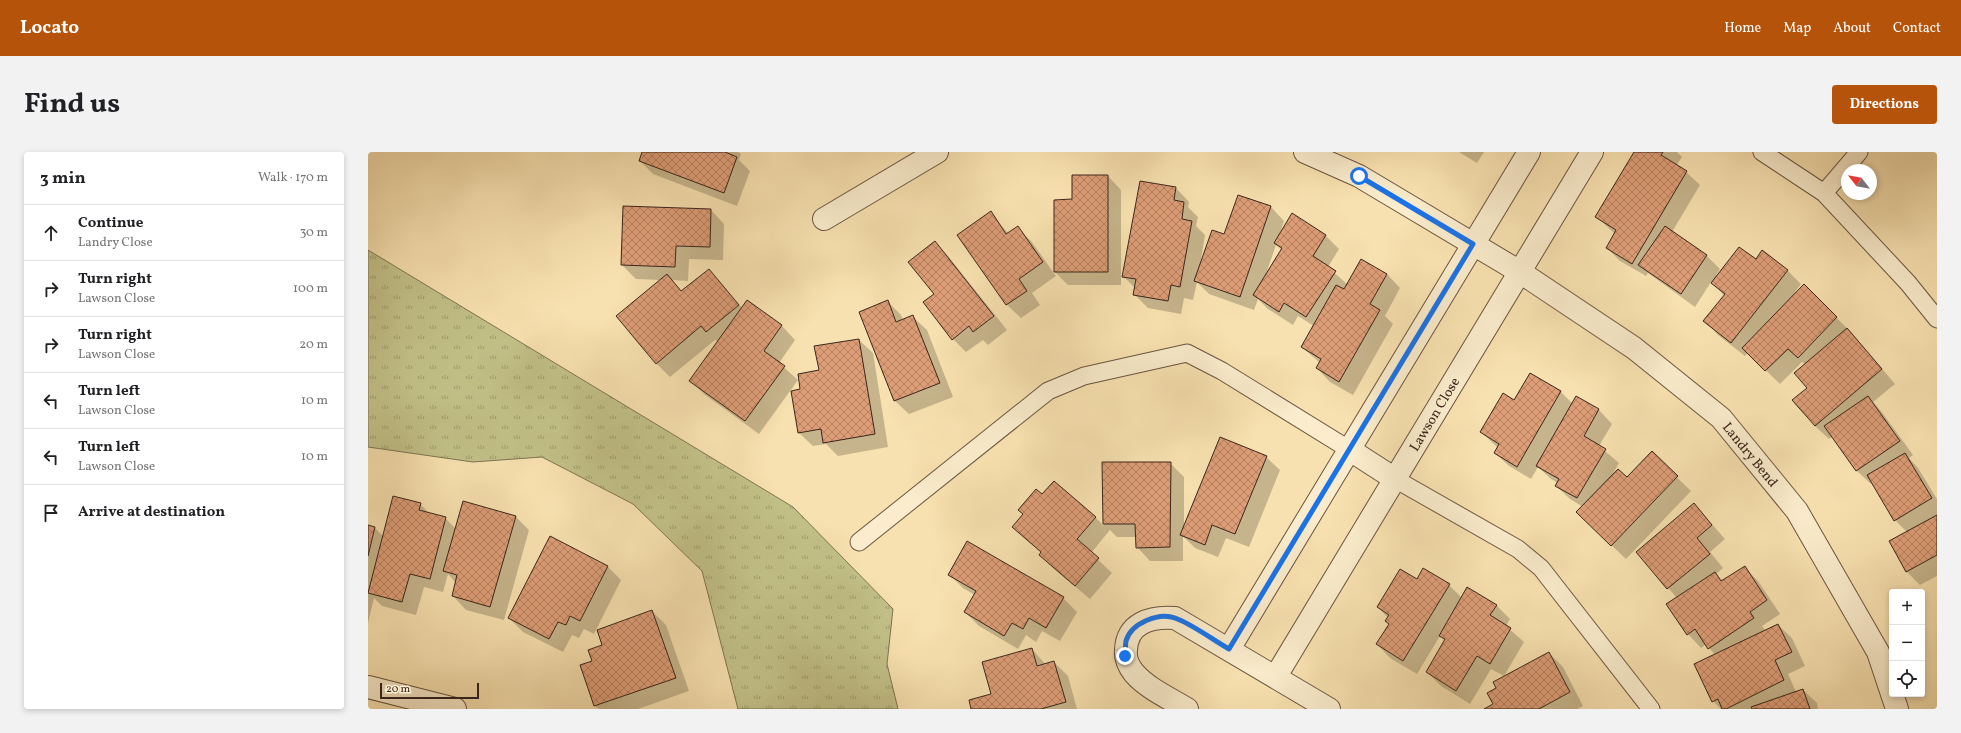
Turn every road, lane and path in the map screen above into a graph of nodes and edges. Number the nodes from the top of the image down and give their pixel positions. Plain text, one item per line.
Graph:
1 (937, 152) edge
2 (1305, 152) edge
3 (1529, 152) edge
4 (1592, 152) edge
5 (1762, 152) edge
6 (1859, 152) edge
7 (1824, 193) junction
8 (824, 219) dead end
9 (1473, 244) junction
10 (1520, 272) junction
11 (1937, 319) edge
12 (1350, 450) junction
13 (1395, 479) junction
14 (859, 542) dead end
15 (1229, 649) junction
16 (1276, 676) junction
17 (368, 687) edge
18 (455, 709) edge
19 (1187, 709) edge
20 (1329, 709) edge
21 (1651, 709) edge
22 (1897, 709) edge

1 - 8 street
2 - 9 street, Landry Bend
3 - 9 street
4 - 10 street, Lawson Close
5 - 7 lane
6 - 7 lane
7 - 11 lane
9 - 10 street, Landry Bend
9 - 12 street
10 - 13 street, Lawson Close
10 - 22 street, Landry Bend
12 - 13 street
12 - 14 lane
12 - 15 street
13 - 16 street, Lawson Close
13 - 21 lane
15 - 16 street
15 - 19 street
16 - 20 street
17 - 18 street

